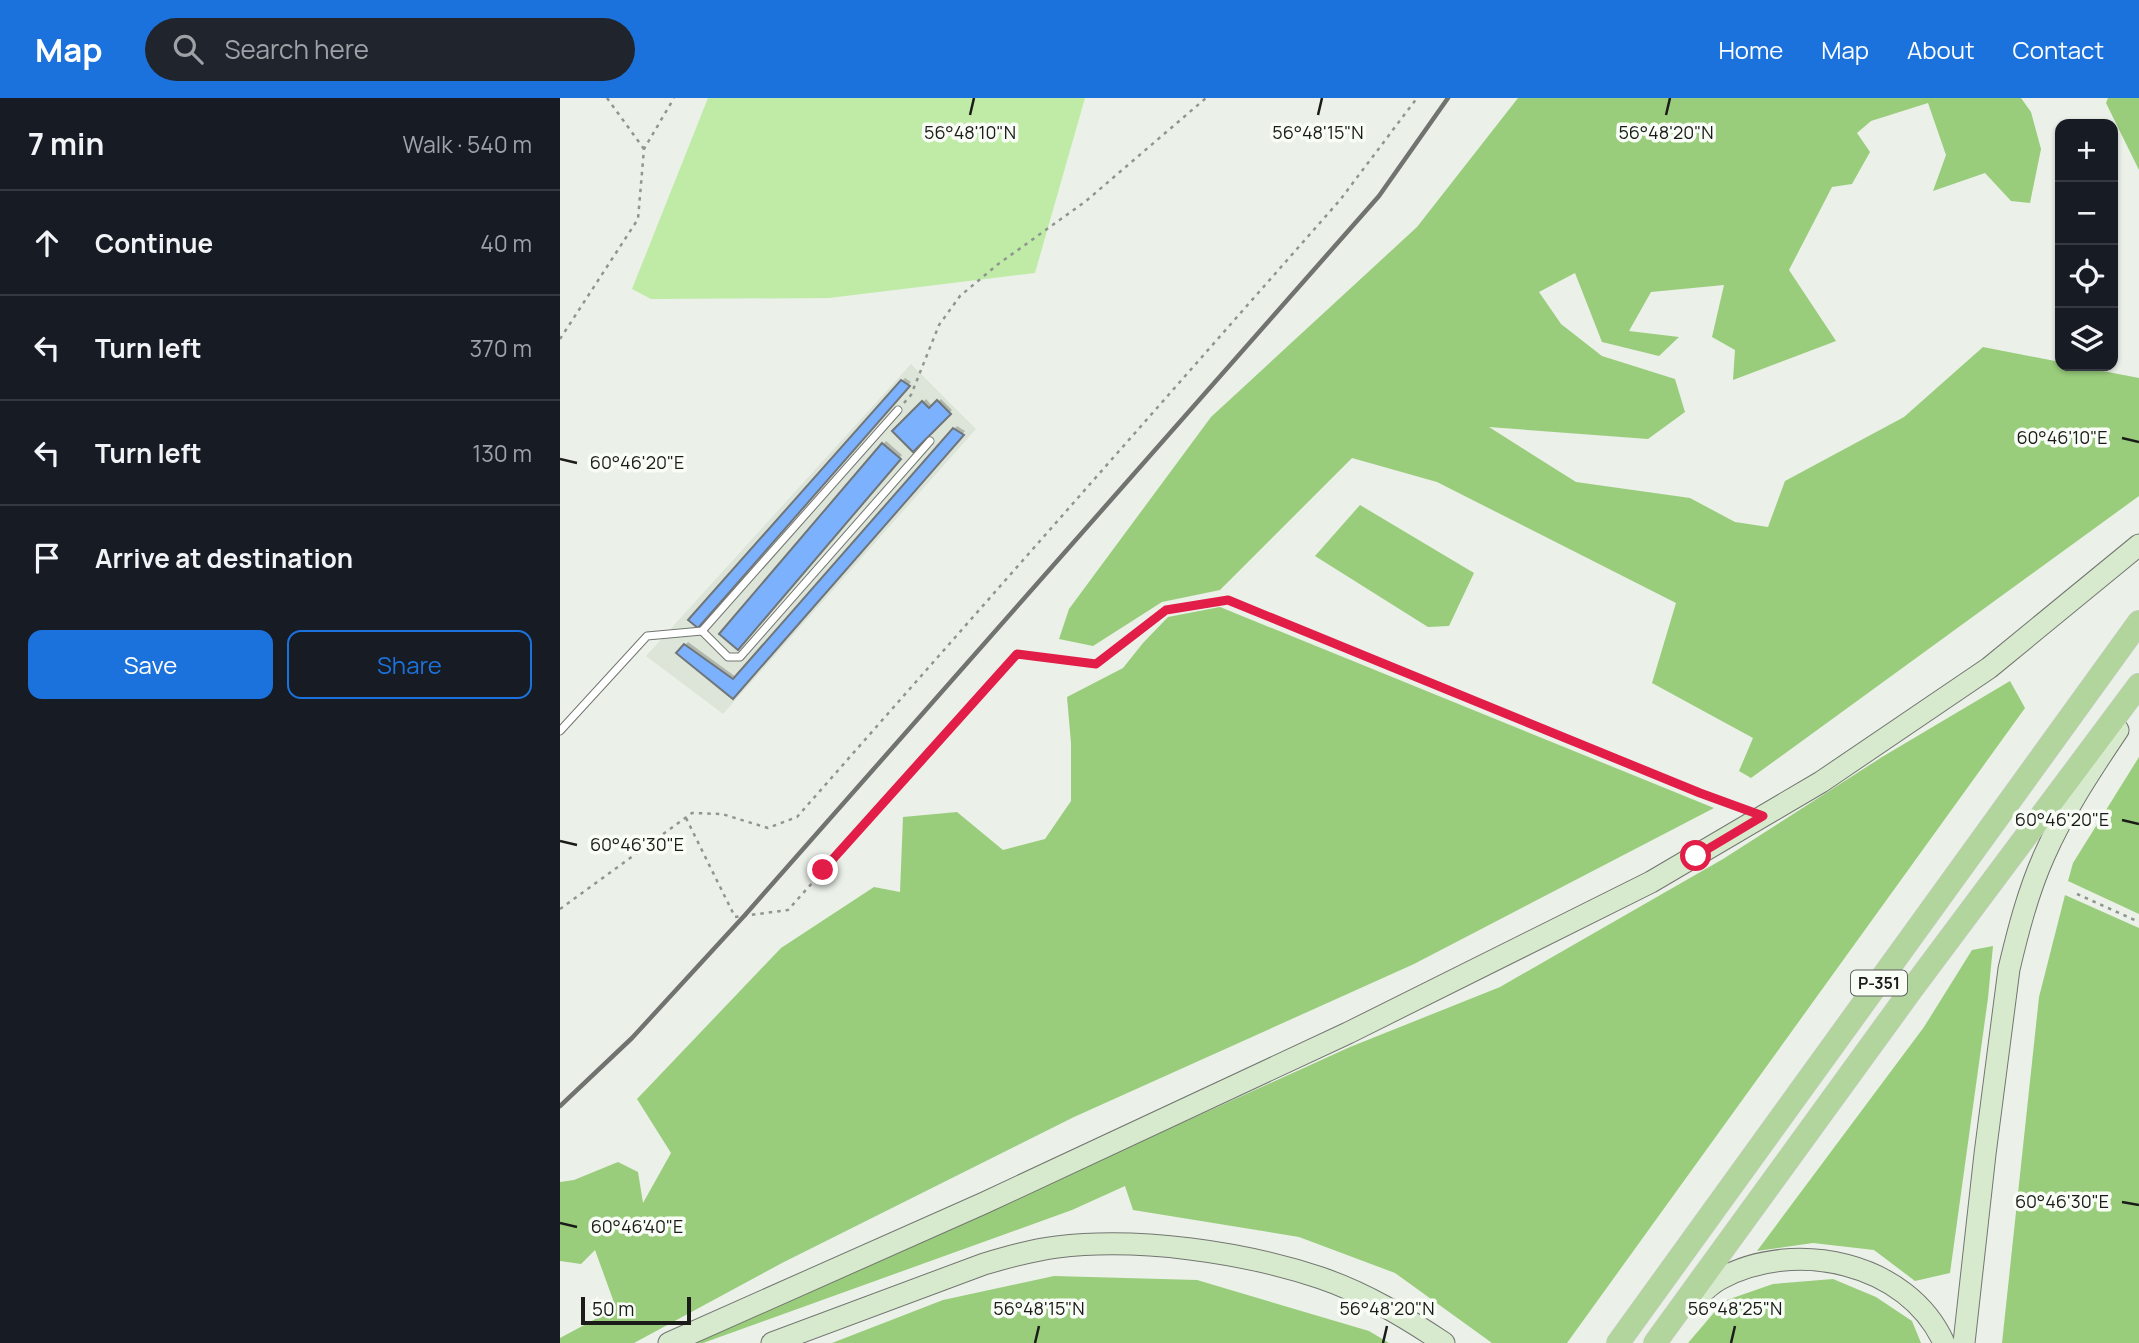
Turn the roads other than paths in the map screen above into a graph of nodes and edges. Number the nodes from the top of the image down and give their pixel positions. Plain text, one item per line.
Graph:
1 (898, 410) road end
2 (930, 441) dead end
3 (2139, 545) edge
4 (2139, 622) edge
5 (702, 631) junction
6 (2139, 685) edge
7 (2139, 699) edge
8 (560, 731) edge
9 (1656, 1342) edge
10 (669, 1343) edge
11 (772, 1343) edge
12 (1444, 1343) edge
13 (1618, 1343) edge
14 (1944, 1343) edge
15 (1964, 1343) edge

1 - 5 lane
2 - 5 lane
3 - 10 main road
4 - 13 main road, Р-351
5 - 8 lane
6 - 9 main road, Р-351
7 - 15 main road
9 - 14 main road
11 - 12 main road

